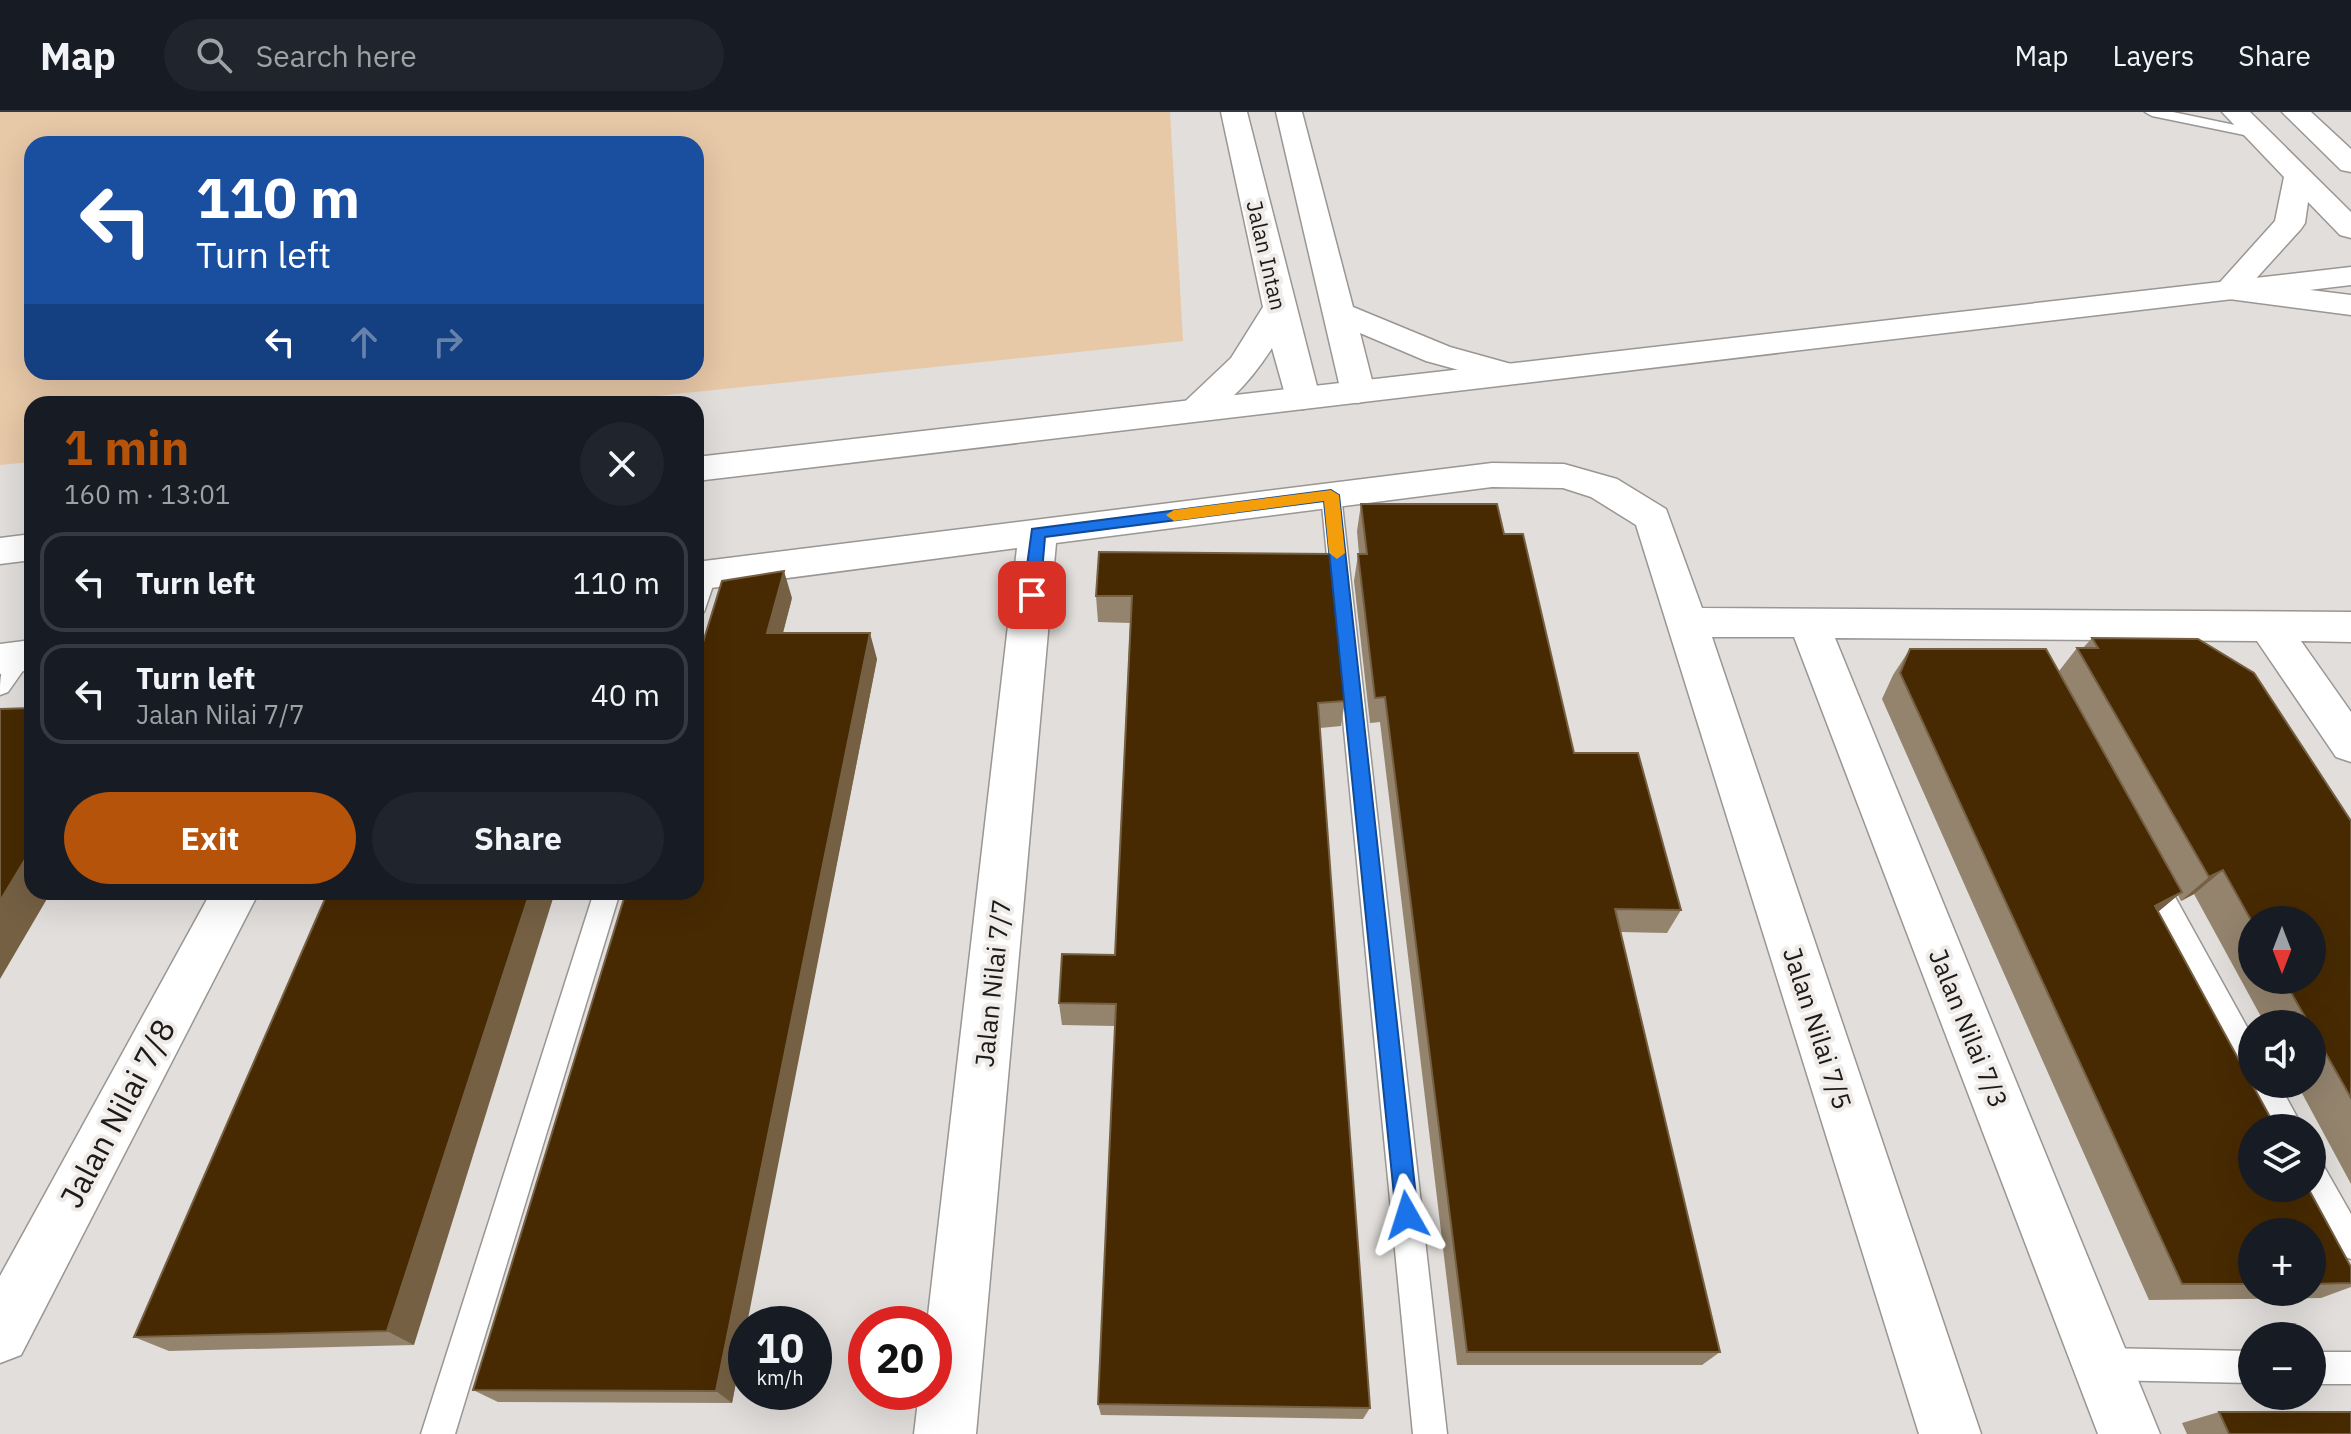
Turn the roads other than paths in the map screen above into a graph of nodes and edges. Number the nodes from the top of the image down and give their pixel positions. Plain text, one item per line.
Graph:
1 (1234, 112) edge
2 (1289, 112) edge
3 (2152, 112) edge
4 (2235, 112) edge
5 (2295, 112) edge
6 (2254, 133) junction
7 (2351, 164) edge
8 (2298, 177) junction
9 (2351, 229) edge
10 (2351, 276) edge
11 (2229, 290) junction
12 (2351, 305) edge
13 (1279, 307) junction
14 (1338, 312) junction
15 (1510, 374) junction
16 (1358, 392) junction
17 (1303, 398) junction
18 (1192, 411) junction
19 (704, 468) edge
20 (1331, 495) junction
21 (1038, 533) junction
22 (24, 548) edge
23 (0, 551) edge
24 (704, 584) edge
25 (1686, 622) junction
26 (1809, 623) junction
27 (2268, 626) junction
28 (2351, 627) edge
29 (2351, 745) edge
30 (2140, 857) edge
31 (231, 900) edge
32 (605, 900) edge
33 (2238, 1037) edge
34 (2326, 1198) edge
35 (2351, 1244) edge
36 (0, 1334) edge
37 (2101, 1364) junction
38 (2238, 1367) edge
39 (2326, 1368) edge
40 (2351, 1368) edge
41 (438, 1434) edge
42 (945, 1434) edge
43 (1430, 1434) edge
44 (1950, 1434) edge
45 (2129, 1434) edge

1 - 13 street, Jalan Intan
2 - 14 street
3 - 6 lane
4 - 6 street
5 - 7 street
6 - 8 street
8 - 9 street
8 - 11 street
10 - 11 street
11 - 12 street
11 - 15 street
13 - 17 street, Jalan Intan
13 - 18 street
14 - 15 street
14 - 16 street
15 - 16 street
16 - 17 street
17 - 18 street
18 - 19 street
20 - 21 street, Jalan Nilai 7/5
20 - 25 street, Jalan Nilai 7/5
20 - 43 lane
21 - 24 street, Jalan Nilai 7/5
21 - 42 street, Jalan Nilai 7/7
22 - 23 street
25 - 26 street
25 - 44 street, Jalan Nilai 7/5
26 - 27 street
26 - 37 street, Jalan Nilai 7/3
27 - 28 street
27 - 29 street
30 - 33 lane
31 - 36 street, Jalan Nilai 7/8
32 - 41 lane
34 - 35 lane
37 - 38 lane
37 - 45 street, Jalan Nilai 7/3
39 - 40 lane

